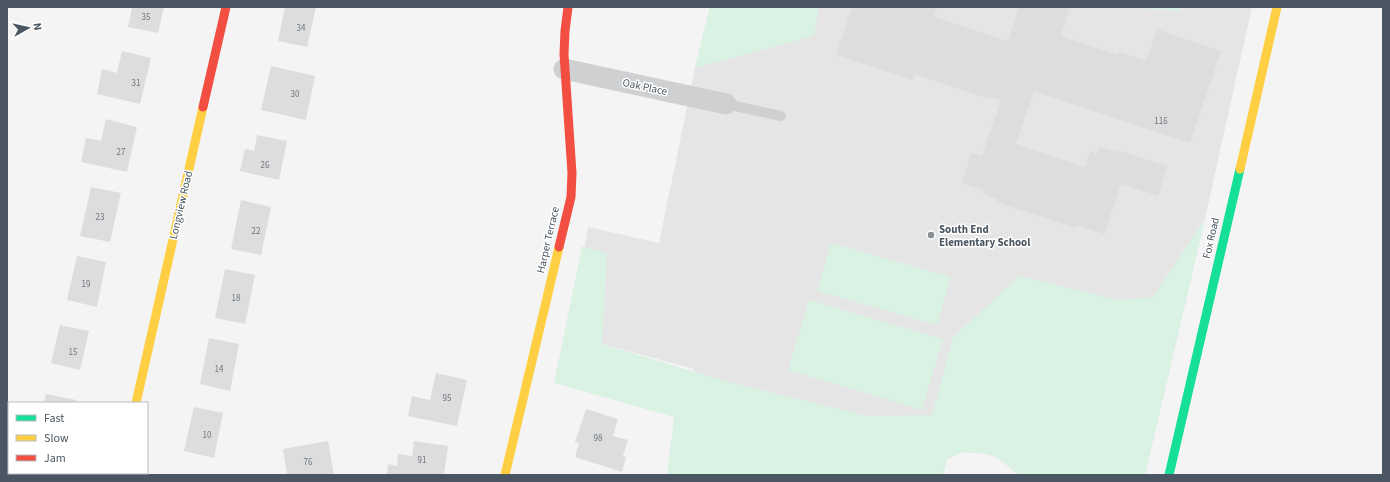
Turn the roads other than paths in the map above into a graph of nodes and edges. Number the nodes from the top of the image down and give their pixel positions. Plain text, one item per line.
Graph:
1 (226, 7) edge
2 (568, 7) edge
3 (1277, 7) edge
4 (564, 69) junction
5 (726, 104) joint
6 (781, 116) dead end
7 (136, 402) edge
8 (505, 475) edge
9 (1169, 475) edge

1 - 7 street, Longview Road
2 - 4 street, Harper Terrace
3 - 9 street, Fox Road
4 - 5 street, Oak Place
4 - 8 street, Harper Terrace
5 - 6 lane

